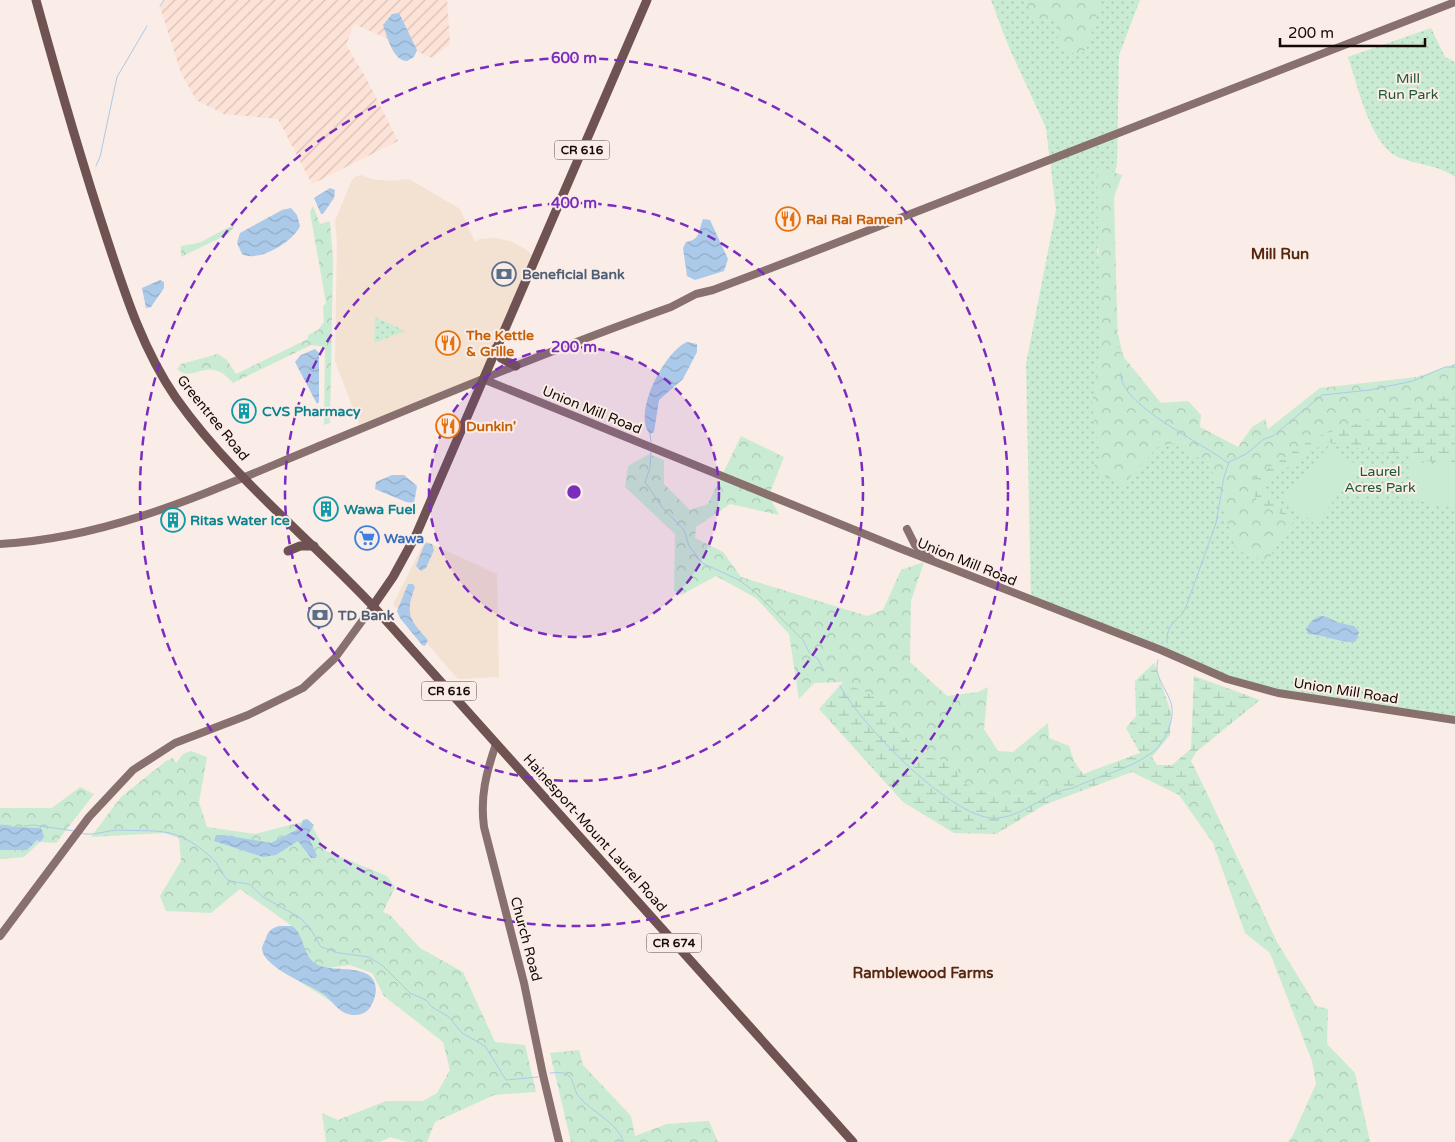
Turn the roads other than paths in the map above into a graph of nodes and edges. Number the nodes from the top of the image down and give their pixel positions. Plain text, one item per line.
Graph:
1 (36, 0) edge
2 (647, 0) edge
3 (1455, 2) edge
4 (496, 348) junction
5 (516, 366) junction
6 (483, 379) junction
7 (243, 477) junction
8 (906, 529) dead end
9 (0, 544) edge
10 (314, 546) junction
11 (288, 551) dead end
12 (934, 562) junction
13 (373, 606) junction
14 (1455, 720) edge
15 (496, 744) junction
16 (0, 936) edge
17 (559, 1142) edge
18 (853, 1142) edge

1 - 7 main road, Greentree Road
2 - 4 main road, CR 616
3 - 5 main road
4 - 5 main road
4 - 6 main road, CR 616
5 - 6 main road
6 - 7 main road
6 - 12 main road, Union Mill Road
6 - 13 main road, CR 616
7 - 9 main road
7 - 10 main road, Greentree Road
8 - 12 main road
10 - 11 main road
10 - 13 main road, Greentree Road
12 - 14 main road, Union Mill Road
13 - 15 main road, Greentree Road / CR 616
13 - 16 main road
15 - 17 main road, Church Road
15 - 18 main road, Hainesport-Mount Laurel Road / CR 674

